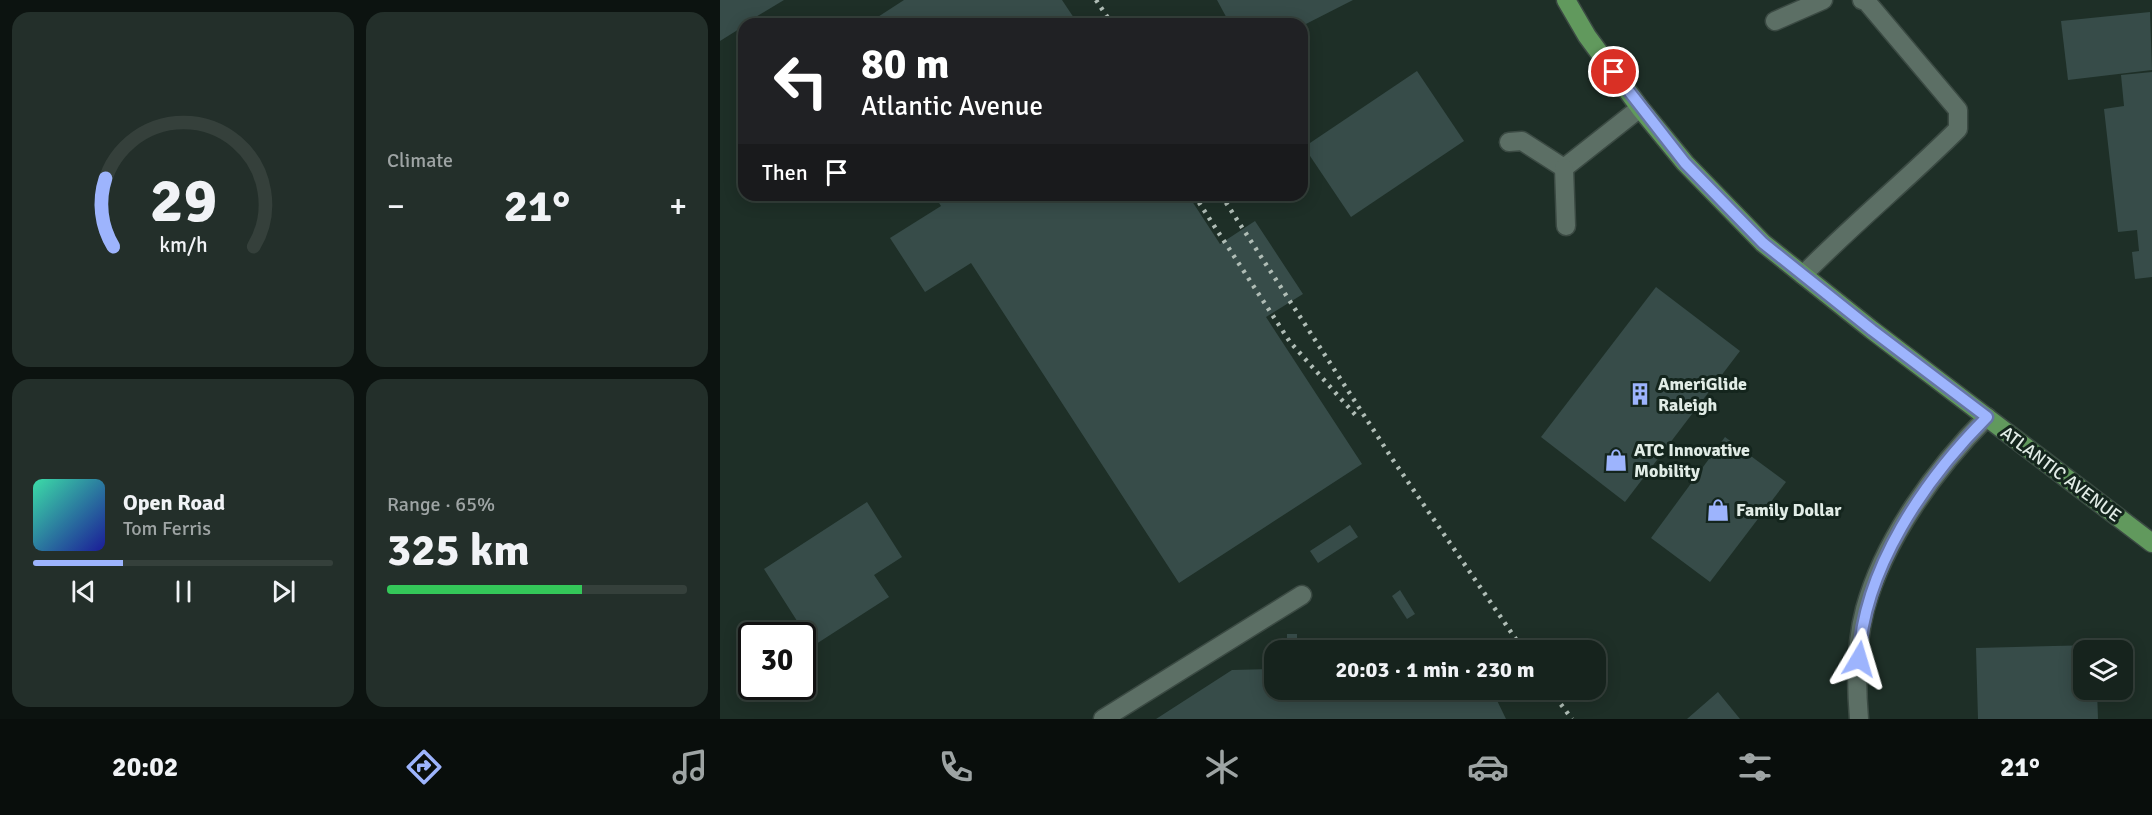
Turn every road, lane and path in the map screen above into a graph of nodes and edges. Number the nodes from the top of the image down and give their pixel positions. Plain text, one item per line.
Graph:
1 (1566, 0) edge
2 (1823, 0) edge
3 (1862, 0) edge
4 (1775, 21) dead end
5 (1641, 108) junction
6 (1509, 142) dead end
7 (1564, 168) junction
8 (1566, 226) dead end
9 (1803, 275) junction
10 (1987, 417) junction
11 (2152, 543) edge
12 (1302, 596) dead end
13 (1103, 719) edge
14 (1859, 719) edge

1 - 5 main road, ATLANTIC AVENUE
2 - 4 street
3 - 9 street
5 - 7 street
5 - 9 main road, ATLANTIC AVENUE
6 - 7 street
7 - 8 street
9 - 10 main road, ATLANTIC AVENUE
10 - 11 main road, ATLANTIC AVENUE
10 - 14 street
12 - 13 street

